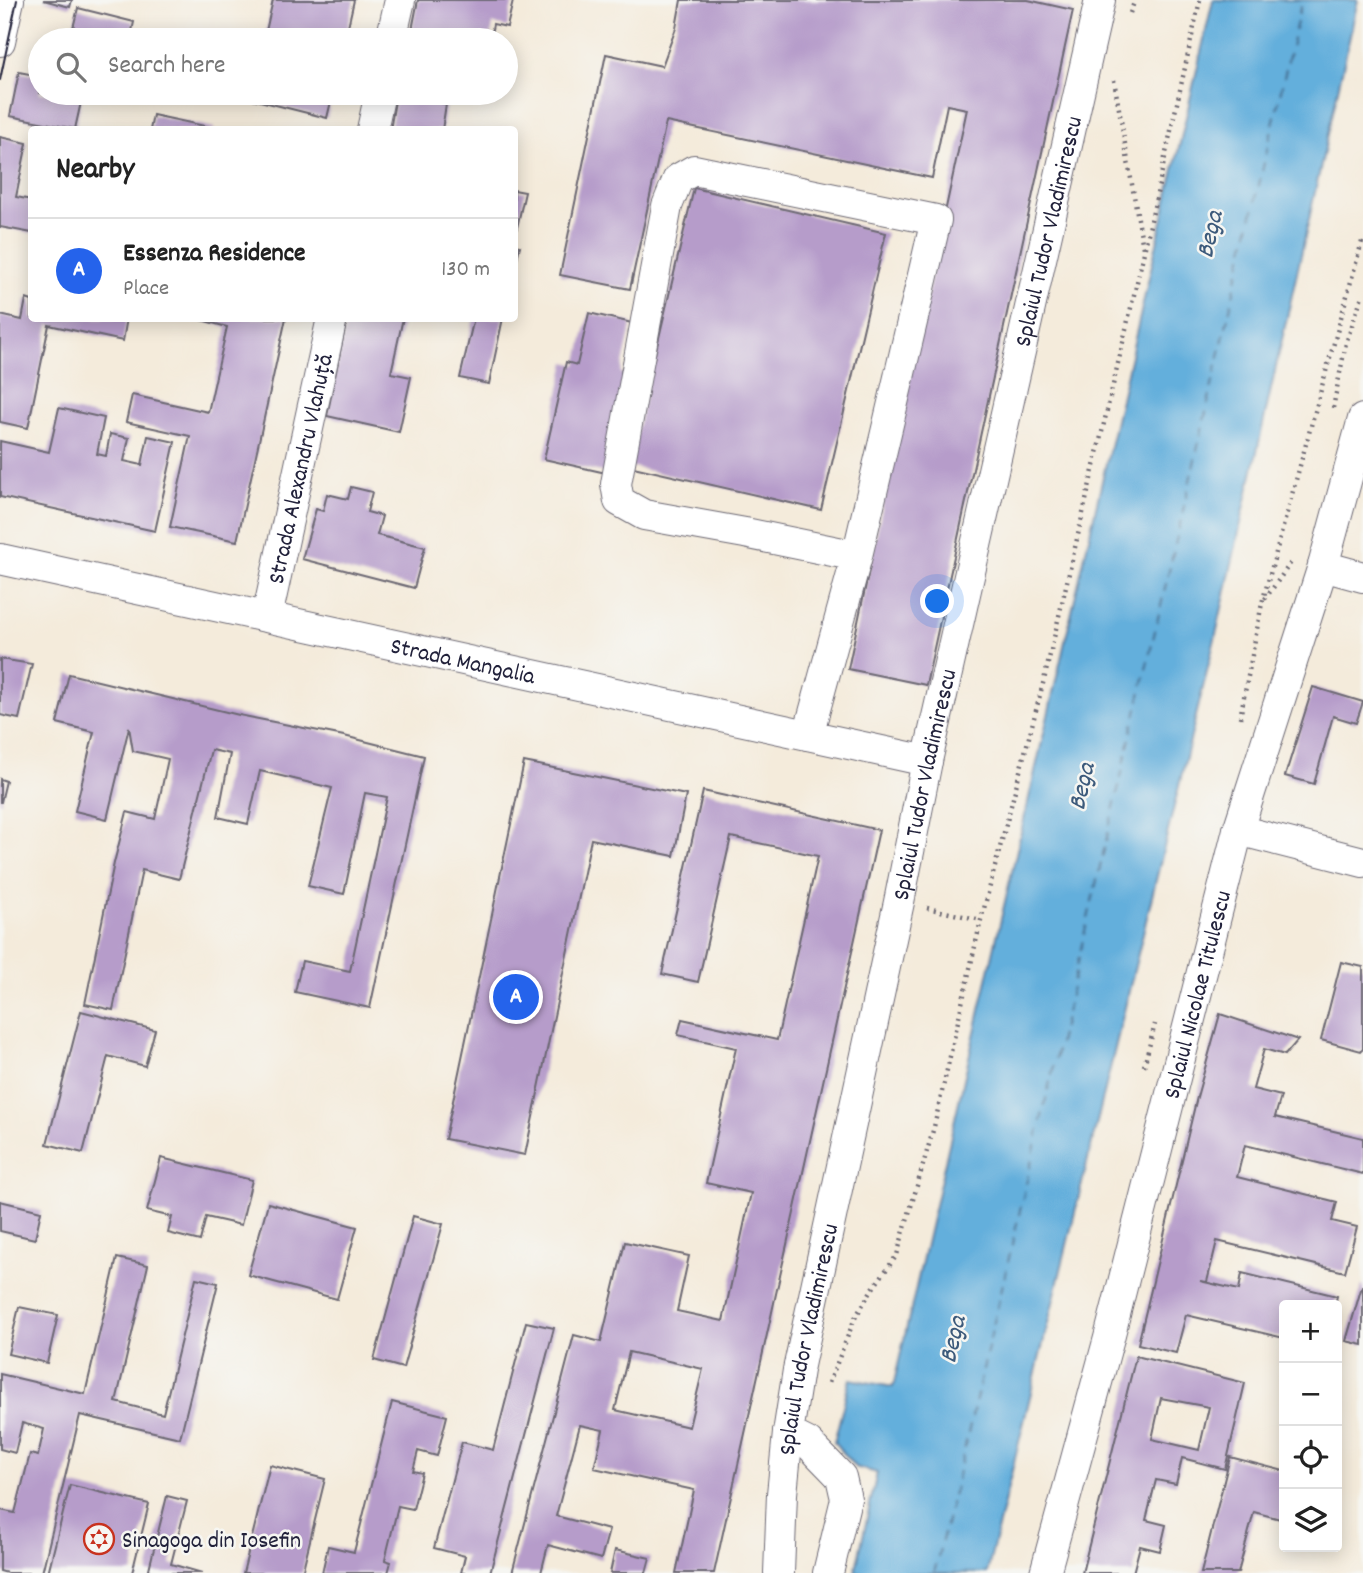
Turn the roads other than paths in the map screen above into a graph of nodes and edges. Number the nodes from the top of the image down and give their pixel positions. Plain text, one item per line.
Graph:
1 (9, 0) edge
2 (400, 0) edge
3 (1100, 0) edge
4 (394, 28) edge
5 (0, 41) edge
6 (377, 105) edge
7 (373, 126) edge
8 (331, 322) edge
9 (1363, 419) edge
10 (857, 556) junction
11 (0, 559) edge
12 (1323, 566) junction
13 (1363, 577) edge
14 (267, 617) junction
15 (808, 735) junction
16 (927, 761) junction
17 (1238, 830) junction
18 (1363, 862) edge
19 (788, 1433) junction
20 (779, 1573) edge
21 (828, 1573) edge
22 (1045, 1573) edge

1 - 5 street
2 - 4 street
3 - 16 street, Splaiul Tudor Vladimirescu
6 - 7 street
8 - 14 street, Strada Alexandru Vlahuță
9 - 12 street, Splaiul Nicolae Titulescu
10 - 10 street
10 - 15 street
11 - 14 street, Strada Mangalia
12 - 13 street
12 - 17 street, Splaiul Nicolae Titulescu
14 - 15 street, Strada Mangalia
15 - 16 street, Strada Mangalia
16 - 19 street, Splaiul Tudor Vladimirescu
17 - 18 street
17 - 22 street, Splaiul Nicolae Titulescu
19 - 20 street, Splaiul Tudor Vladimirescu
19 - 21 street

